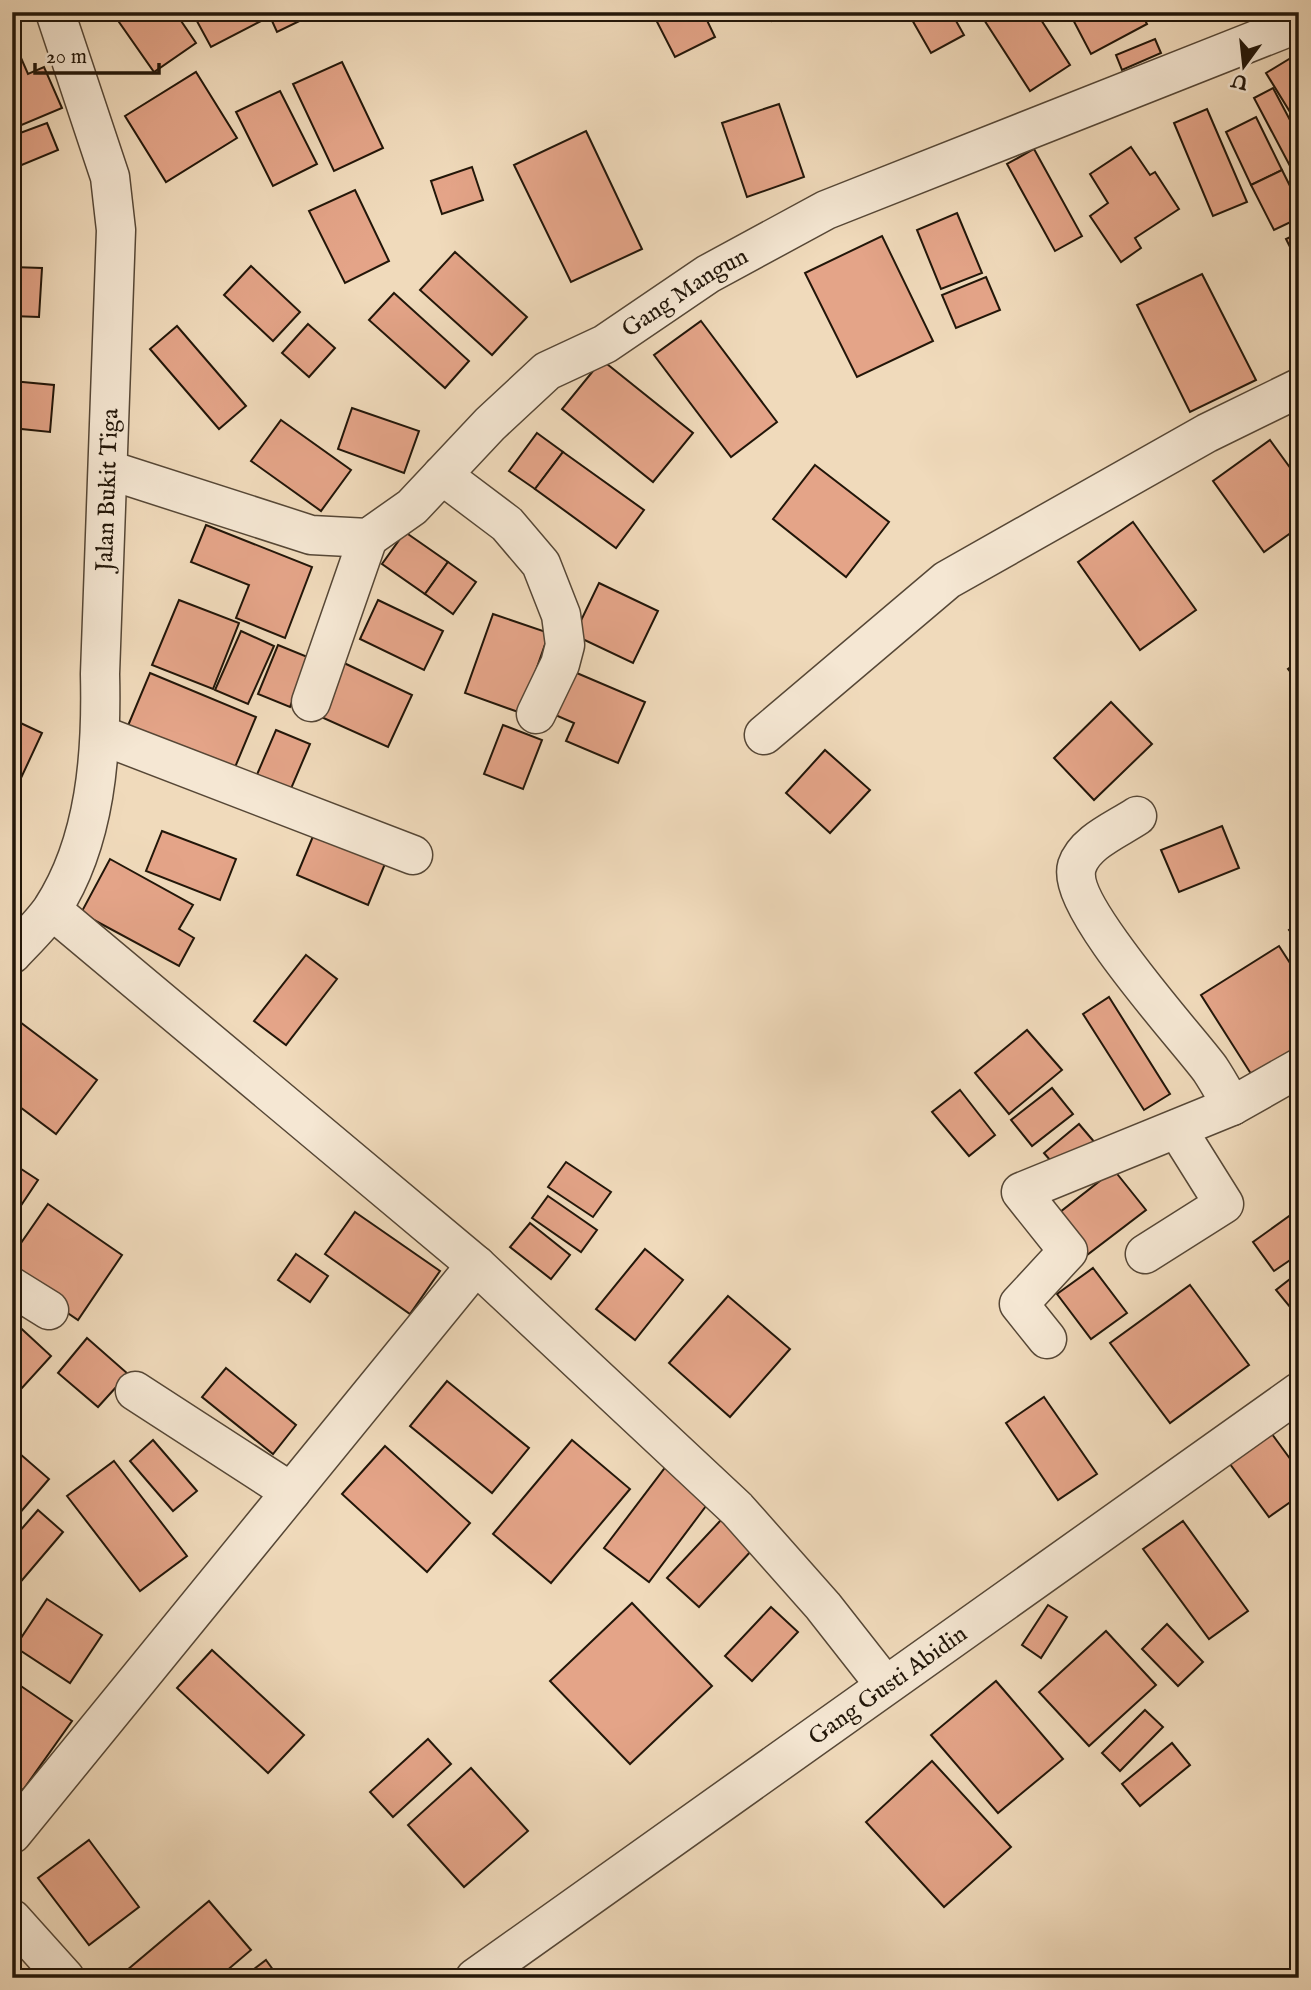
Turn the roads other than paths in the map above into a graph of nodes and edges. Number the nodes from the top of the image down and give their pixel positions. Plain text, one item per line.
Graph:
1 (55, 12) edge
2 (1299, 23) edge
3 (1299, 388) edge
4 (109, 470) junction
5 (442, 475) junction
6 (368, 538) junction
7 (311, 702) dead end
8 (536, 714) dead end
9 (101, 735) junction
10 (764, 735) dead end
11 (1137, 816) dead end
12 (413, 855) dead end
13 (52, 910) junction
14 (12, 954) edge
15 (1299, 1068) edge
16 (1232, 1106) junction
17 (1177, 1129) junction
18 (1145, 1254) dead end
19 (476, 1265) junction
20 (12, 1287) edge
21 (49, 1310) dead end
22 (1047, 1339) dead end
23 (135, 1391) dead end
24 (1299, 1392) edge
25 (291, 1492) junction
26 (885, 1685) junction
27 (12, 1835) edge
28 (12, 1919) edge
29 (65, 1978) edge
30 (475, 1978) edge

1 - 4 street, Jalan Bukit Tiga
2 - 5 street, Gang Mangun
3 - 10 street
4 - 6 street
4 - 9 street, Jalan Bukit Tiga
5 - 6 street, Gang Mangun
5 - 8 street
6 - 7 street
9 - 12 street
9 - 13 street, Jalan Bukit Tiga
11 - 16 street
13 - 14 street, Jalan Bukit Tiga
13 - 19 street
15 - 16 street
16 - 17 street
17 - 18 street
17 - 22 street
19 - 25 street
19 - 26 street
20 - 21 street
23 - 25 street
24 - 26 street, Gang Gusti Abidin
25 - 27 street
26 - 30 street, Gang Gusti Abidin
28 - 29 street

